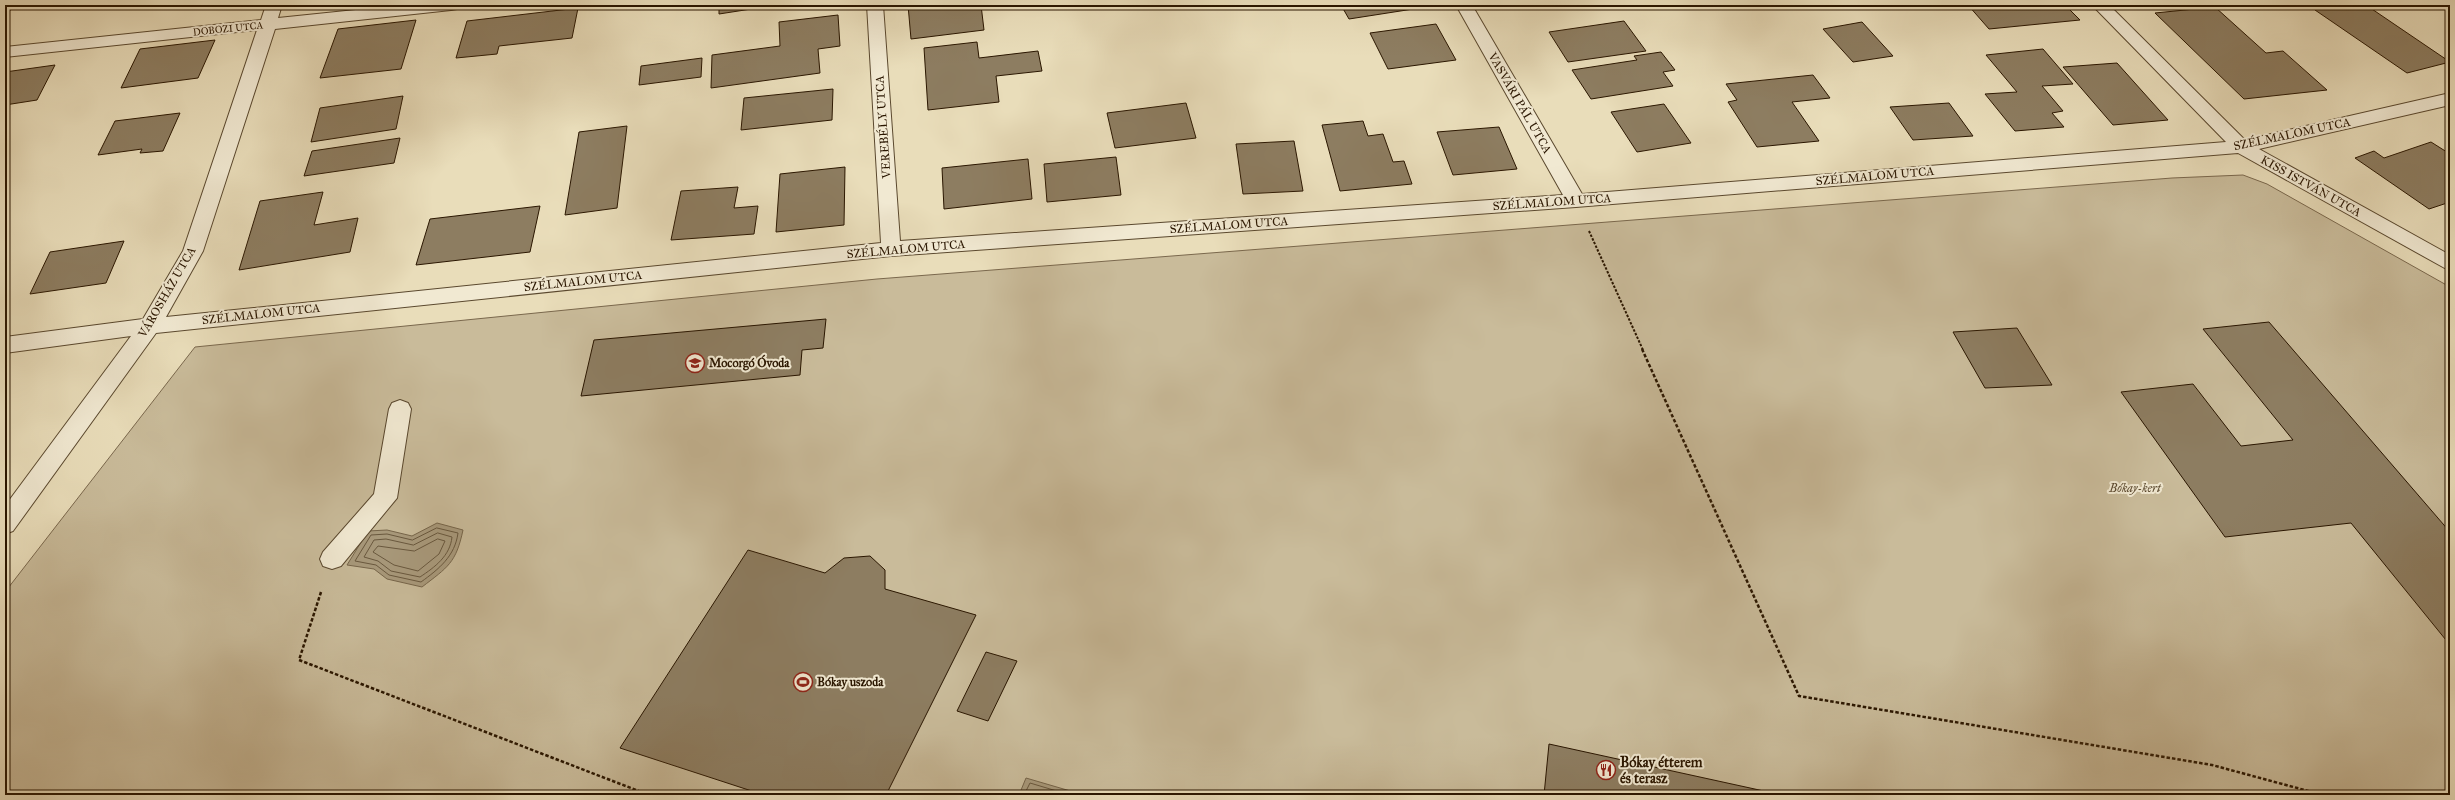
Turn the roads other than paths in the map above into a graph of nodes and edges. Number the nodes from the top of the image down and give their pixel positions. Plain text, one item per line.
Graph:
1 (274, 5) edge
2 (451, 5) edge
3 (874, 5) edge
4 (1464, 5) edge
5 (2100, 5) edge
6 (269, 23) junction
7 (5, 52) edge
8 (2450, 99) edge
9 (2241, 147) junction
10 (1576, 201) junction
11 (891, 249) junction
12 (2450, 264) edge
13 (150, 326) junction
14 (5, 345) edge
15 (400, 409) dead end
16 (5, 524) edge
17 (332, 559) road end

1 - 6 street, VÁROSHÁZ UTCA
2 - 6 street, DOBOZI UTCA
3 - 11 street, VEREBÉLY UTCA
4 - 10 street, VASVÁRI PÁL UTCA
5 - 9 street, KISS ISTVÁN UTCA
6 - 7 street, DOBOZI UTCA
6 - 13 street, VÁROSHÁZ UTCA
8 - 9 street, SZÉLMALOM UTCA
9 - 10 street, SZÉLMALOM UTCA
9 - 12 street, KISS ISTVÁN UTCA
10 - 11 street, SZÉLMALOM UTCA
11 - 13 street, SZÉLMALOM UTCA
13 - 14 street, SZÉLMALOM UTCA
13 - 16 street, VÁROSHÁZ UTCA
15 - 17 street

